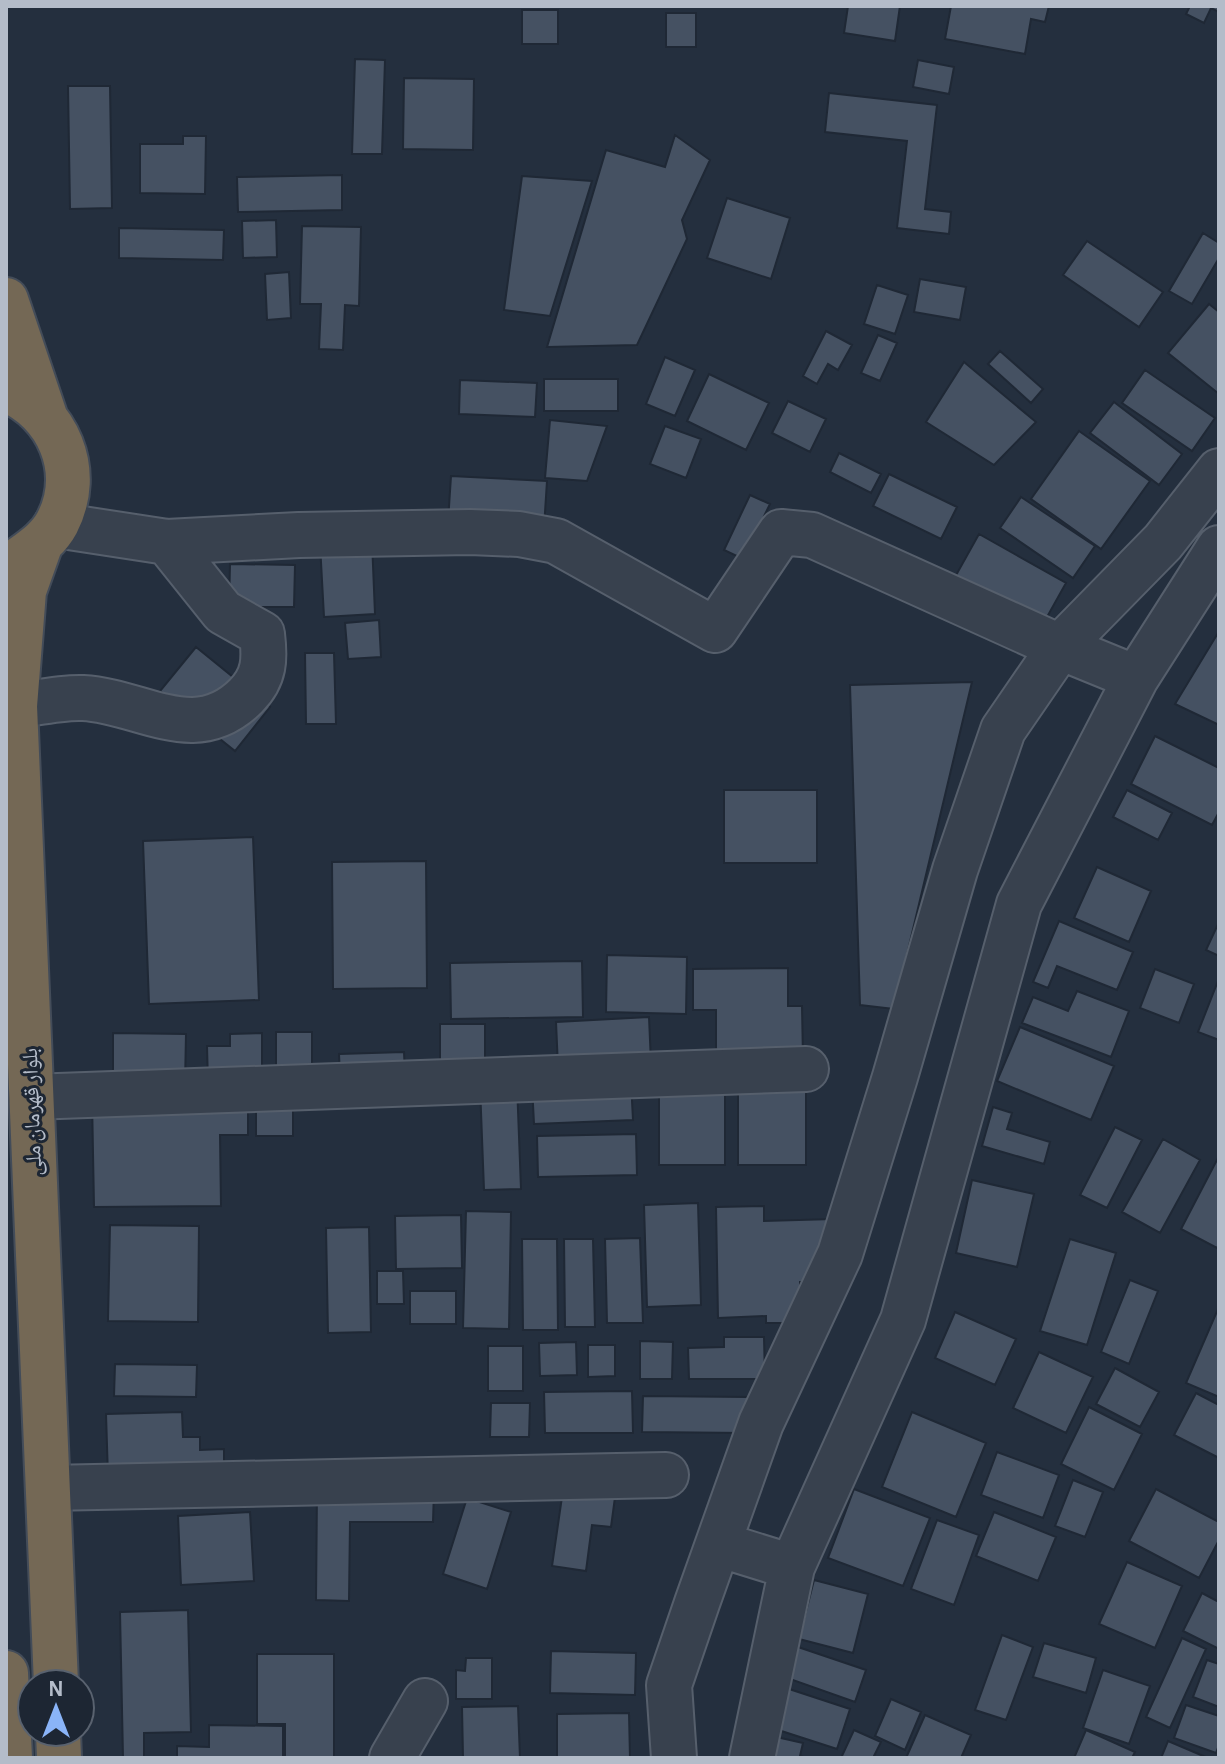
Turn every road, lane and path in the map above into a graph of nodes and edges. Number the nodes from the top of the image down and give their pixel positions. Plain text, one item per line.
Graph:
1 (6, 300) edge
2 (6, 390) edge
3 (45, 416) junction
4 (1219, 471) edge
5 (167, 542) junction
6 (34, 544) edge
7 (1219, 548) edge
8 (1060, 647) junction
9 (1136, 678) junction
10 (15, 706) junction
11 (806, 1069) dead end
12 (31, 1097) junction
13 (666, 1475) dead end
14 (48, 1488) junction
15 (718, 1544) junction
16 (792, 1567) junction
17 (55, 1668) edge
18 (6, 1673) edge
19 (425, 1701) dead end
20 (10, 1758) edge
21 (392, 1758) edge
22 (674, 1758) edge
23 (752, 1758) edge

1 - 3 highway, بلوار قهرمان ملی
2 - 3 highway
3 - 6 highway, بلوار قهرمان ملی
4 - 8 street
5 - 6 street
5 - 8 street
5 - 10 street
6 - 10 highway, بلوار قهرمان ملی
7 - 9 street
8 - 9 street
8 - 15 street
9 - 16 street
10 - 12 highway, بلوار قهرمان ملی
11 - 12 street
12 - 14 highway, بلوار قهرمان ملی
13 - 14 street
14 - 17 highway, بلوار قهرمان ملی
15 - 16 street
15 - 22 street
16 - 23 street
18 - 20 highway
19 - 21 street

